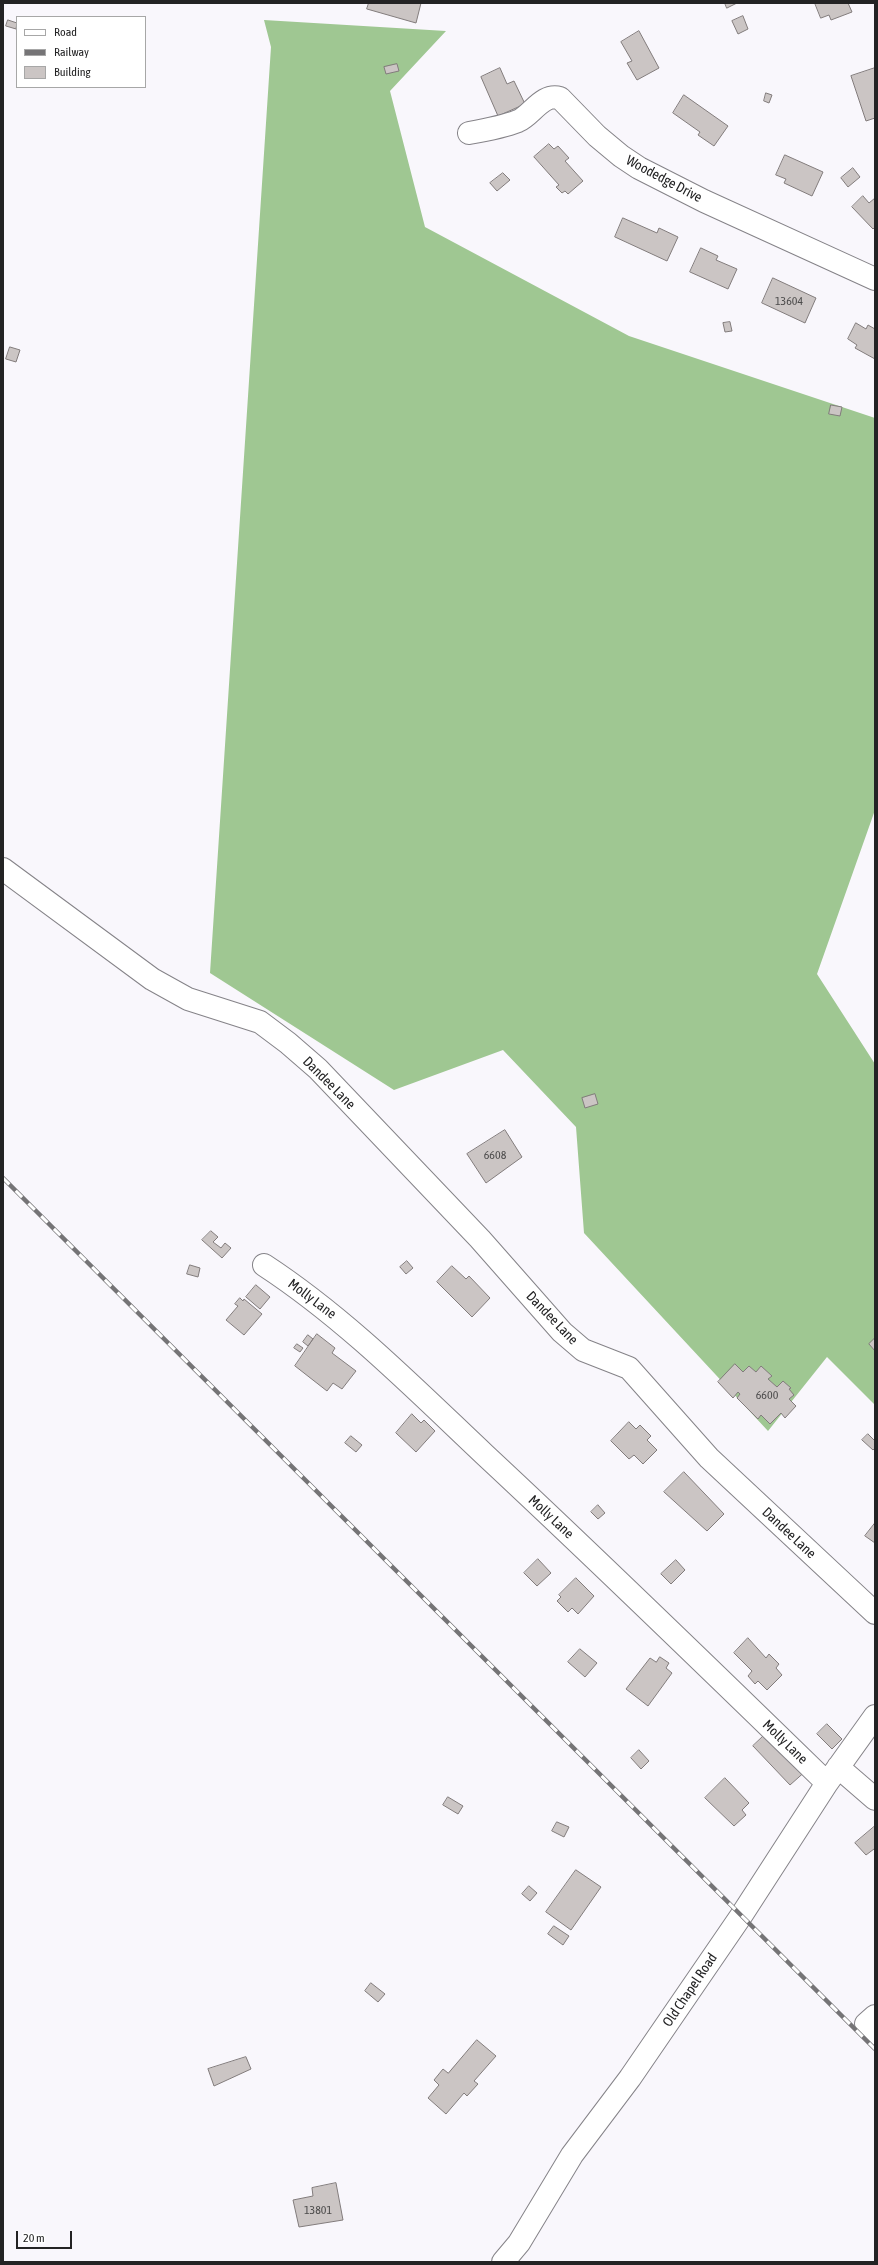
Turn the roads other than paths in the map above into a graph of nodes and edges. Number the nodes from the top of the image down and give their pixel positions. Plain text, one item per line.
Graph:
1 (470, 133) dead end
2 (875, 279) edge
3 (3, 869) edge
4 (264, 1265) dead end
5 (875, 1613) edge
6 (875, 1716) edge
7 (833, 1775) junction
8 (875, 1800) edge
9 (875, 2016) edge
10 (875, 2034) edge
11 (503, 2262) edge

1 - 2 street, Woodedge Drive
3 - 5 street, Dandee Lane
4 - 7 street, Molly Lane
6 - 7 street, Old Chapel Road
7 - 8 street, Molly Lane
7 - 11 street, Old Chapel Road
9 - 10 street

